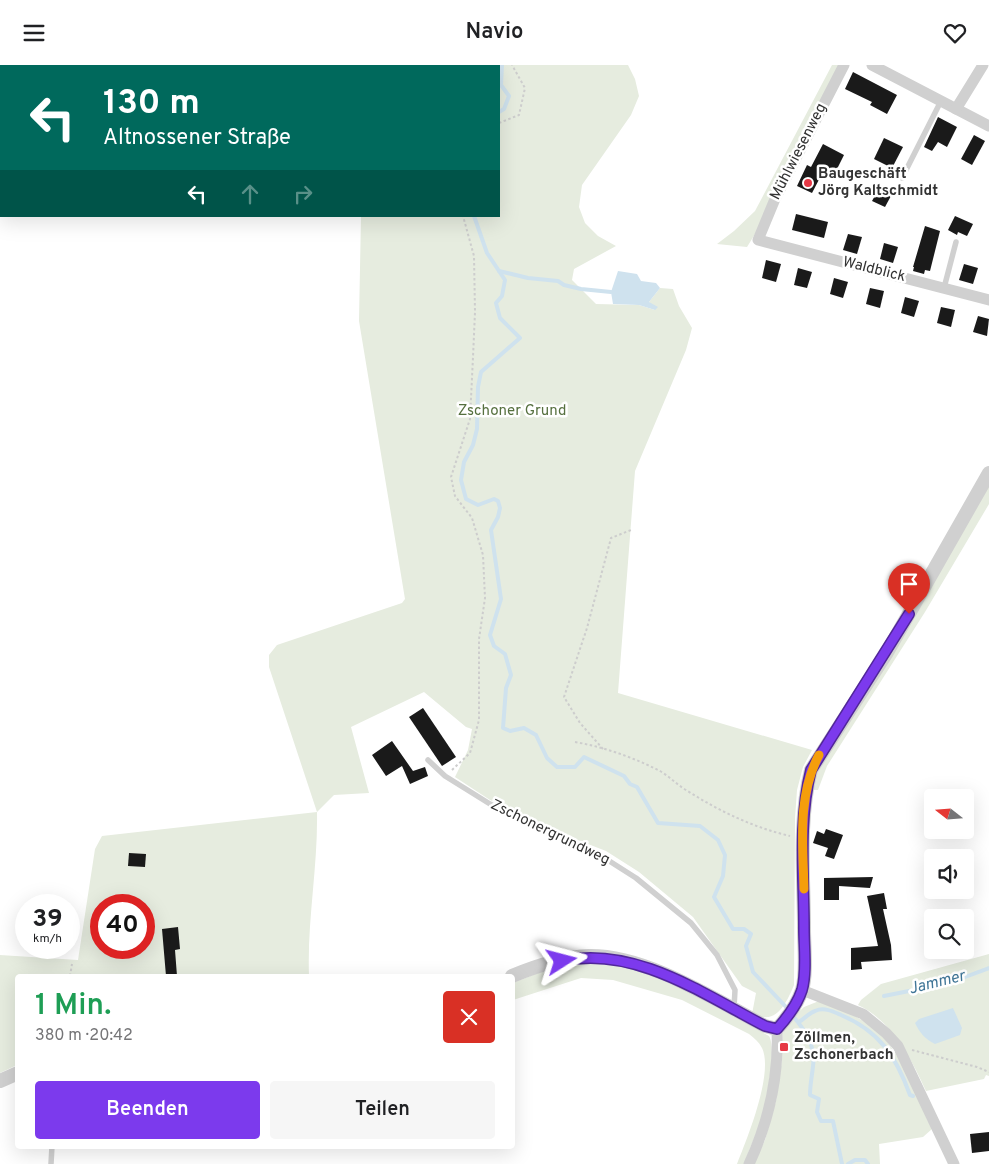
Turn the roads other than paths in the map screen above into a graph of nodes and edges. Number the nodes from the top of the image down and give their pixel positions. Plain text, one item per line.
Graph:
1 (844, 65) edge
2 (872, 65) edge
3 (983, 65) edge
4 (941, 101) junction
5 (956, 109) junction
6 (989, 126) edge
7 (902, 178) dead end
8 (758, 240) joint
9 (956, 242) dead end
10 (944, 288) junction
11 (989, 300) edge
12 (989, 473) edge
13 (428, 760) dead end
14 (515, 975) edge
15 (802, 989) junction
16 (734, 1010) junction
17 (780, 1026) junction
18 (15, 1074) edge
19 (0, 1081) edge
20 (52, 1149) edge
21 (51, 1164) edge
22 (749, 1164) edge
23 (954, 1164) edge

1 - 8 street, Mühlwiesenweg
2 - 4 street
3 - 5 street
4 - 5 street
4 - 7 lane
5 - 6 street
8 - 10 street, Waldblick
9 - 10 lane
10 - 11 street, Waldblick
12 - 15 street
13 - 16 lane, Zschonergrundweg
14 - 16 street
15 - 17 street
15 - 23 street
16 - 17 street
17 - 22 street
18 - 19 street
20 - 21 lane

